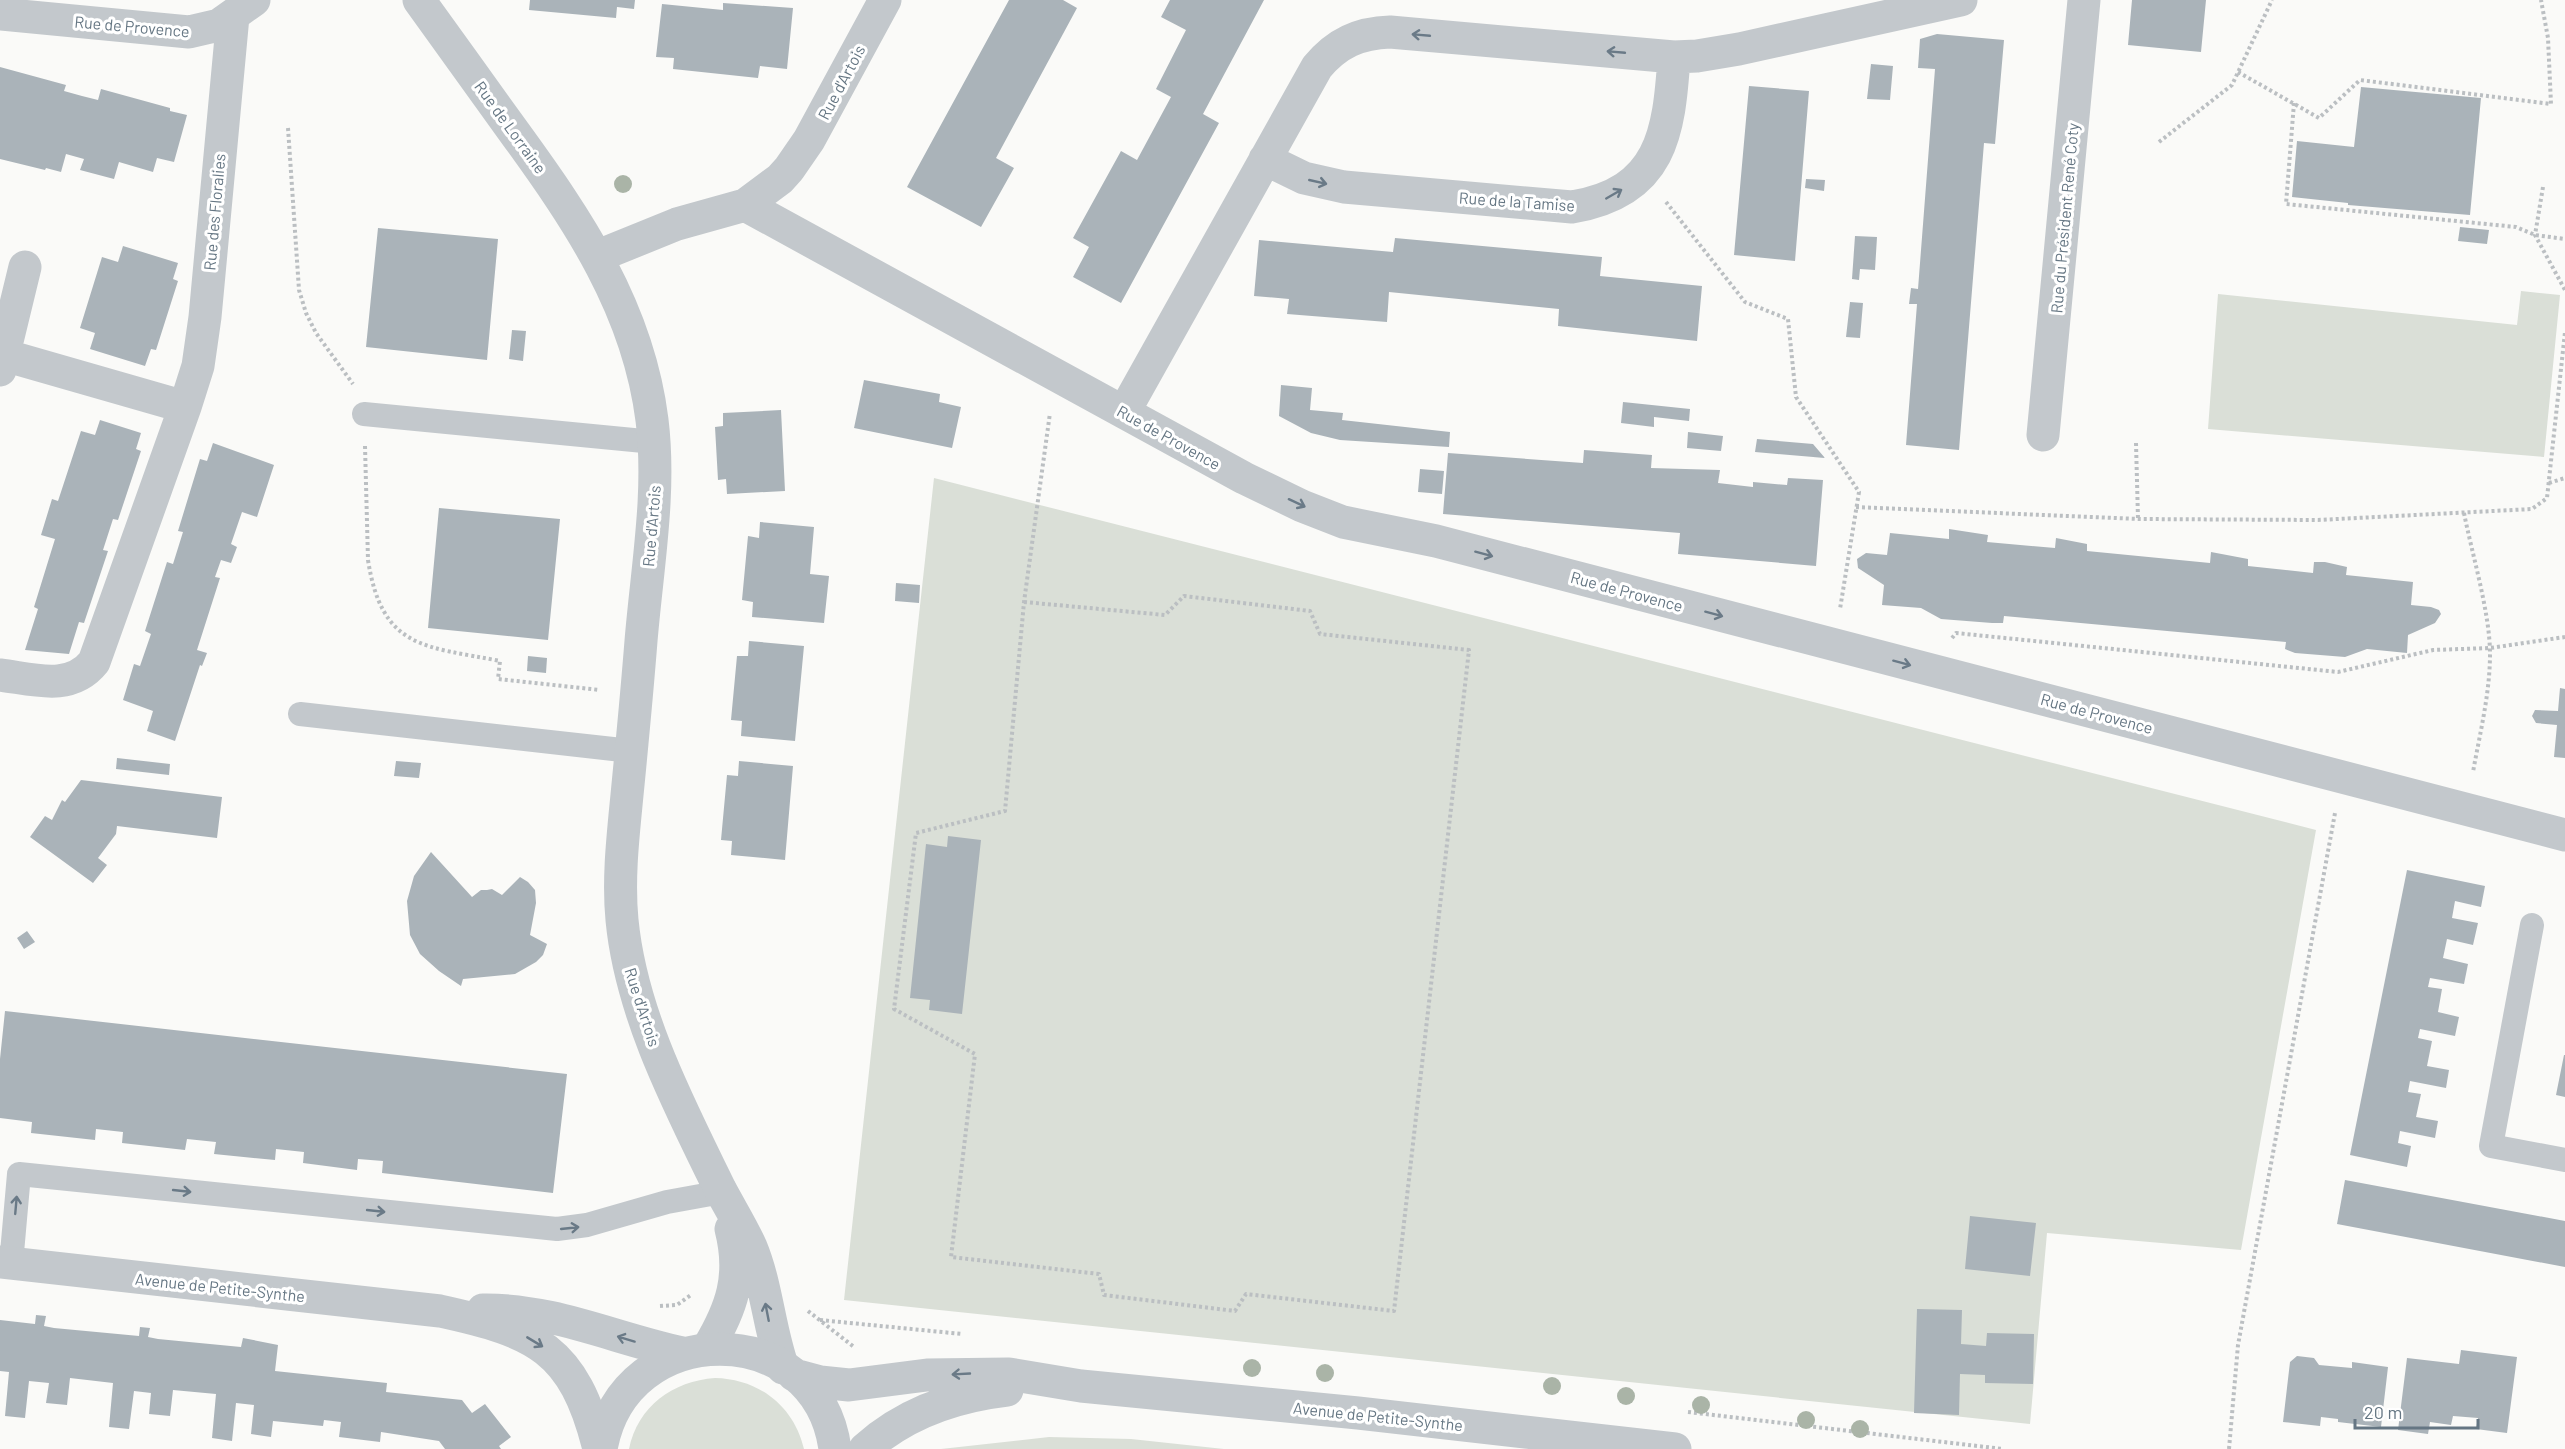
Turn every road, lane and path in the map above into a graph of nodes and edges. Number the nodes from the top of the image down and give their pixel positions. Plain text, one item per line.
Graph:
1 (419, 0) edge
2 (885, 0) edge
3 (1961, 0) edge
4 (2084, 0) edge
5 (2272, 0) edge
6 (2541, 0) edge
7 (244, 8) edge
8 (0, 14) edge
9 (1674, 57) junction
10 (2238, 72) junction
11 (2294, 104) junction
12 (288, 128) dead end
13 (2159, 142) dead end
14 (1265, 159) junction
15 (1643, 173) junction
16 (2543, 187) dead end
17 (745, 205) junction
18 (2535, 235) junction
19 (2565, 239) edge
20 (598, 256) junction
21 (25, 267) dead end
22 (2565, 290) edge
23 (2565, 332) edge
24 (2, 363) edge
25 (1055, 374) junction
26 (185, 406) junction
27 (1124, 412) junction
28 (364, 414) junction
29 (2043, 435) dead end
30 (654, 442) junction
31 (2136, 443) dead end
32 (2565, 478) edge
33 (2549, 483) junction
34 (1856, 507) junction
35 (2464, 513) junction
36 (2138, 519) junction
37 (1024, 602) junction
38 (2565, 637) edge
39 (1950, 643) dead end
40 (1833, 645) junction
41 (2490, 648) junction
42 (0, 675) edge
43 (636, 694) junction
44 (300, 714) dead end
45 (631, 751) junction
46 (2341, 777) junction
47 (2467, 810) junction
48 (2565, 835) edge
49 (2532, 925) dead end
50 (2565, 1160) edge
51 (722, 1192) junction
52 (5, 1263) edge
53 (696, 1292) dead end
54 (659, 1306) dead end
55 (440, 1311) junction
56 (820, 1320) dead end
57 (858, 1350) dead end
58 (695, 1351) junction
59 (788, 1372) junction
60 (1081, 1386) junction
61 (600, 1449) edge
62 (835, 1449) edge
63 (865, 1449) edge
64 (1676, 1449) edge
65 (2229, 1449) edge

1 - 20 street, Rue de Lorraine
2 - 17 street, Rue d'Artois
3 - 9 street
4 - 29 street, Rue du Président René Coty
5 - 10 path
6 - 11 path
7 - 8 street, Rue de Provence
7 - 26 street, Rue des Floralies
9 -> 14 street
9 - 15 street, Rue de la Tamise
10 - 11 path
10 - 13 path
11 - 18 path
12 - 28 path
14 -> 15 street, Rue de la Tamise
14 - 27 street
15 - 34 path
16 - 18 path
17 - 20 street, Rue d'Artois
17 - 25 street, Rue de Provence
18 - 19 path
18 - 22 path
20 - 30 street, Rue d'Artois
21 - 24 street
23 - 33 path
24 - 26 street
25 - 27 street, Rue de Provence
25 - 37 path
26 - 42 street, Rue des Floralies
27 -> 40 street, Rue de Provence
28 - 30 lane
28 - 43 path
30 - 43 street, Rue d'Artois
31 - 36 path
32 - 33 path
33 - 35 path
34 - 36 path
34 - 40 path
35 - 36 path
35 - 41 path
37 - 37 path
38 - 41 path
39 - 41 path
40 -> 46 street, Rue de Provence
41 - 47 path
43 - 45 street, Rue d'Artois
44 - 45 lane
45 - 51 street, Rue d'Artois
46 - 47 street, Rue de Provence
46 - 65 path
47 - 48 street, Rue de Provence
49 - 50 lane
52 -> 51 lane
51 - 58 street, Rue d'Artois
59 -> 51 street, Rue d'Artois
52 - 55 street, Avenue de Petite-Synthe
53 - 54 path
58 -> 55 street, Avenue de Petite-Synthe
55 -> 61 street, Avenue de Petite-Synthe
56 - 57 path
58 - 59 street, Avenue de Petite-Synthe
58 - 61 street
60 -> 59 street, Avenue de Petite-Synthe
59 - 62 street
60 - 63 street, Avenue de Petite-Synthe
60 - 64 street, Avenue de Petite-Synthe

